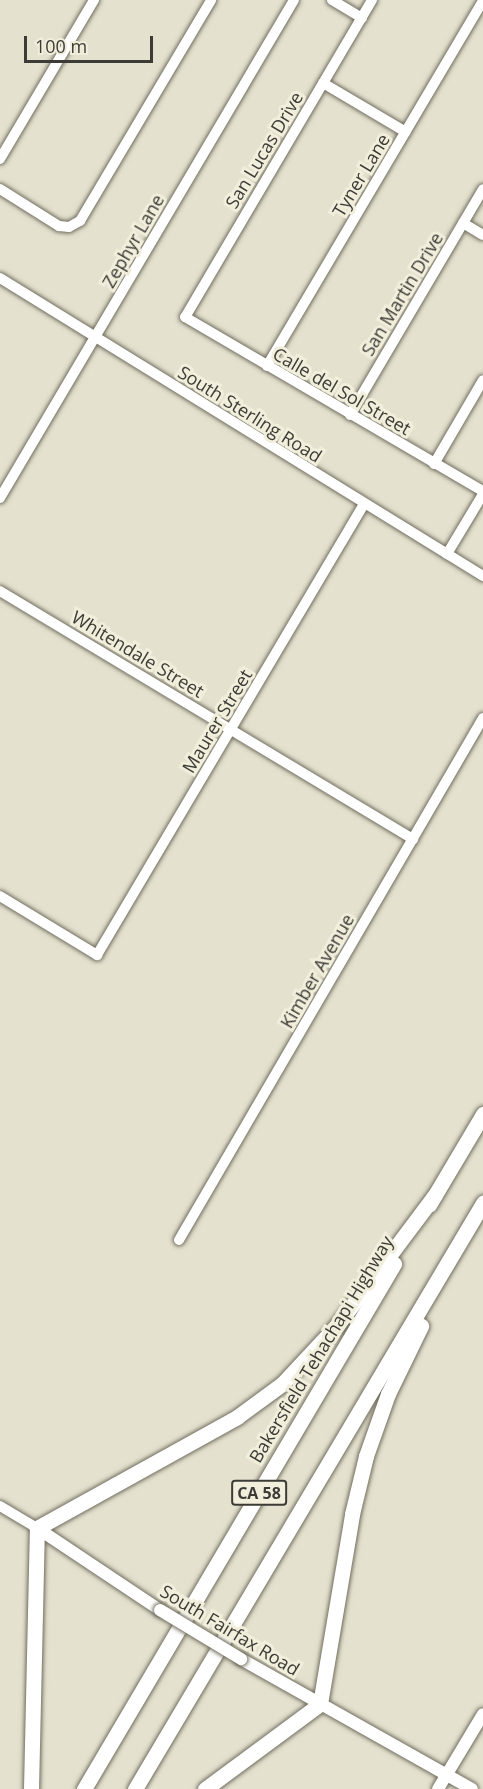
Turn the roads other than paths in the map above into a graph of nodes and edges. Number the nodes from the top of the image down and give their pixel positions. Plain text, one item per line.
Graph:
1 (94, 0) edge
2 (211, 0) edge
3 (294, 0) edge
4 (332, 0) edge
5 (372, 0) edge
6 (483, 1) edge
7 (362, 18) junction
8 (323, 83) junction
9 (406, 132) junction
10 (0, 159) edge
11 (0, 189) edge
12 (483, 189) edge
13 (463, 223) junction
14 (483, 235) edge
15 (0, 278) edge
16 (185, 317) joint
17 (95, 337) junction
18 (267, 366) junction
19 (483, 380) edge
20 (350, 415) junction
21 (434, 464) junction
22 (483, 493) edge
23 (0, 498) edge
24 (364, 504) junction
25 (447, 554) junction
26 (483, 576) edge
27 (0, 591) edge
28 (483, 718) edge
29 (231, 730) junction
30 (412, 839) junction
31 (0, 896) edge
32 (483, 1114) edge
33 (434, 1196) junction
34 (483, 1204) edge
35 (178, 1240) dead end
36 (0, 1506) edge
37 (38, 1528) junction
38 (320, 1704) junction
39 (483, 1714) edge
40 (447, 1774) junction
41 (31, 1789) edge
42 (84, 1789) edge
43 (135, 1789) edge
44 (205, 1789) edge
45 (438, 1789) edge
46 (472, 1789) edge

1 - 10 street
2 - 11 street
3 - 17 street, Zephyr Lane
4 - 7 street
5 - 7 street, San Lucas Drive
6 - 9 street, Tyner Lane
7 - 8 street, San Lucas Drive
8 - 9 street
8 - 16 street, San Lucas Drive
9 - 18 street, Tyner Lane
12 - 13 street, San Martin Drive
13 - 14 street
13 - 20 street, San Martin Drive
15 - 17 street, South Sterling Road
16 - 18 street, Calle del Sol Street
17 - 23 street, Zephyr Lane
17 - 24 street, South Sterling Road
18 - 20 street, Calle del Sol Street
19 - 21 street
20 - 21 street, Calle del Sol Street
21 - 22 street, Calle del Sol Street
22 - 25 street
24 - 25 street, South Sterling Road
24 - 29 street, Maurer Street
25 - 26 street, South Sterling Road
27 - 29 street, Whitendale Street
28 - 30 street, Kimber Avenue
29 - 30 street, Whitendale Street
29 - 31 street, Maurer Street
30 - 35 street, Kimber Avenue
32 - 33 highway, Bakersfield Tehachapi Highway / CA 58
33 - 37 highway
33 - 42 highway, Bakersfield Tehachapi Highway / CA 58
34 - 38 highway
34 - 43 highway, CA 58
36 - 37 street, South Fairfax Road
37 - 38 main road, South Fairfax Road, bridge
37 - 41 highway
38 - 40 main road, South Fairfax Road
38 - 44 highway
39 - 40 main road
40 - 45 main road
40 - 46 main road, South Fairfax Road

